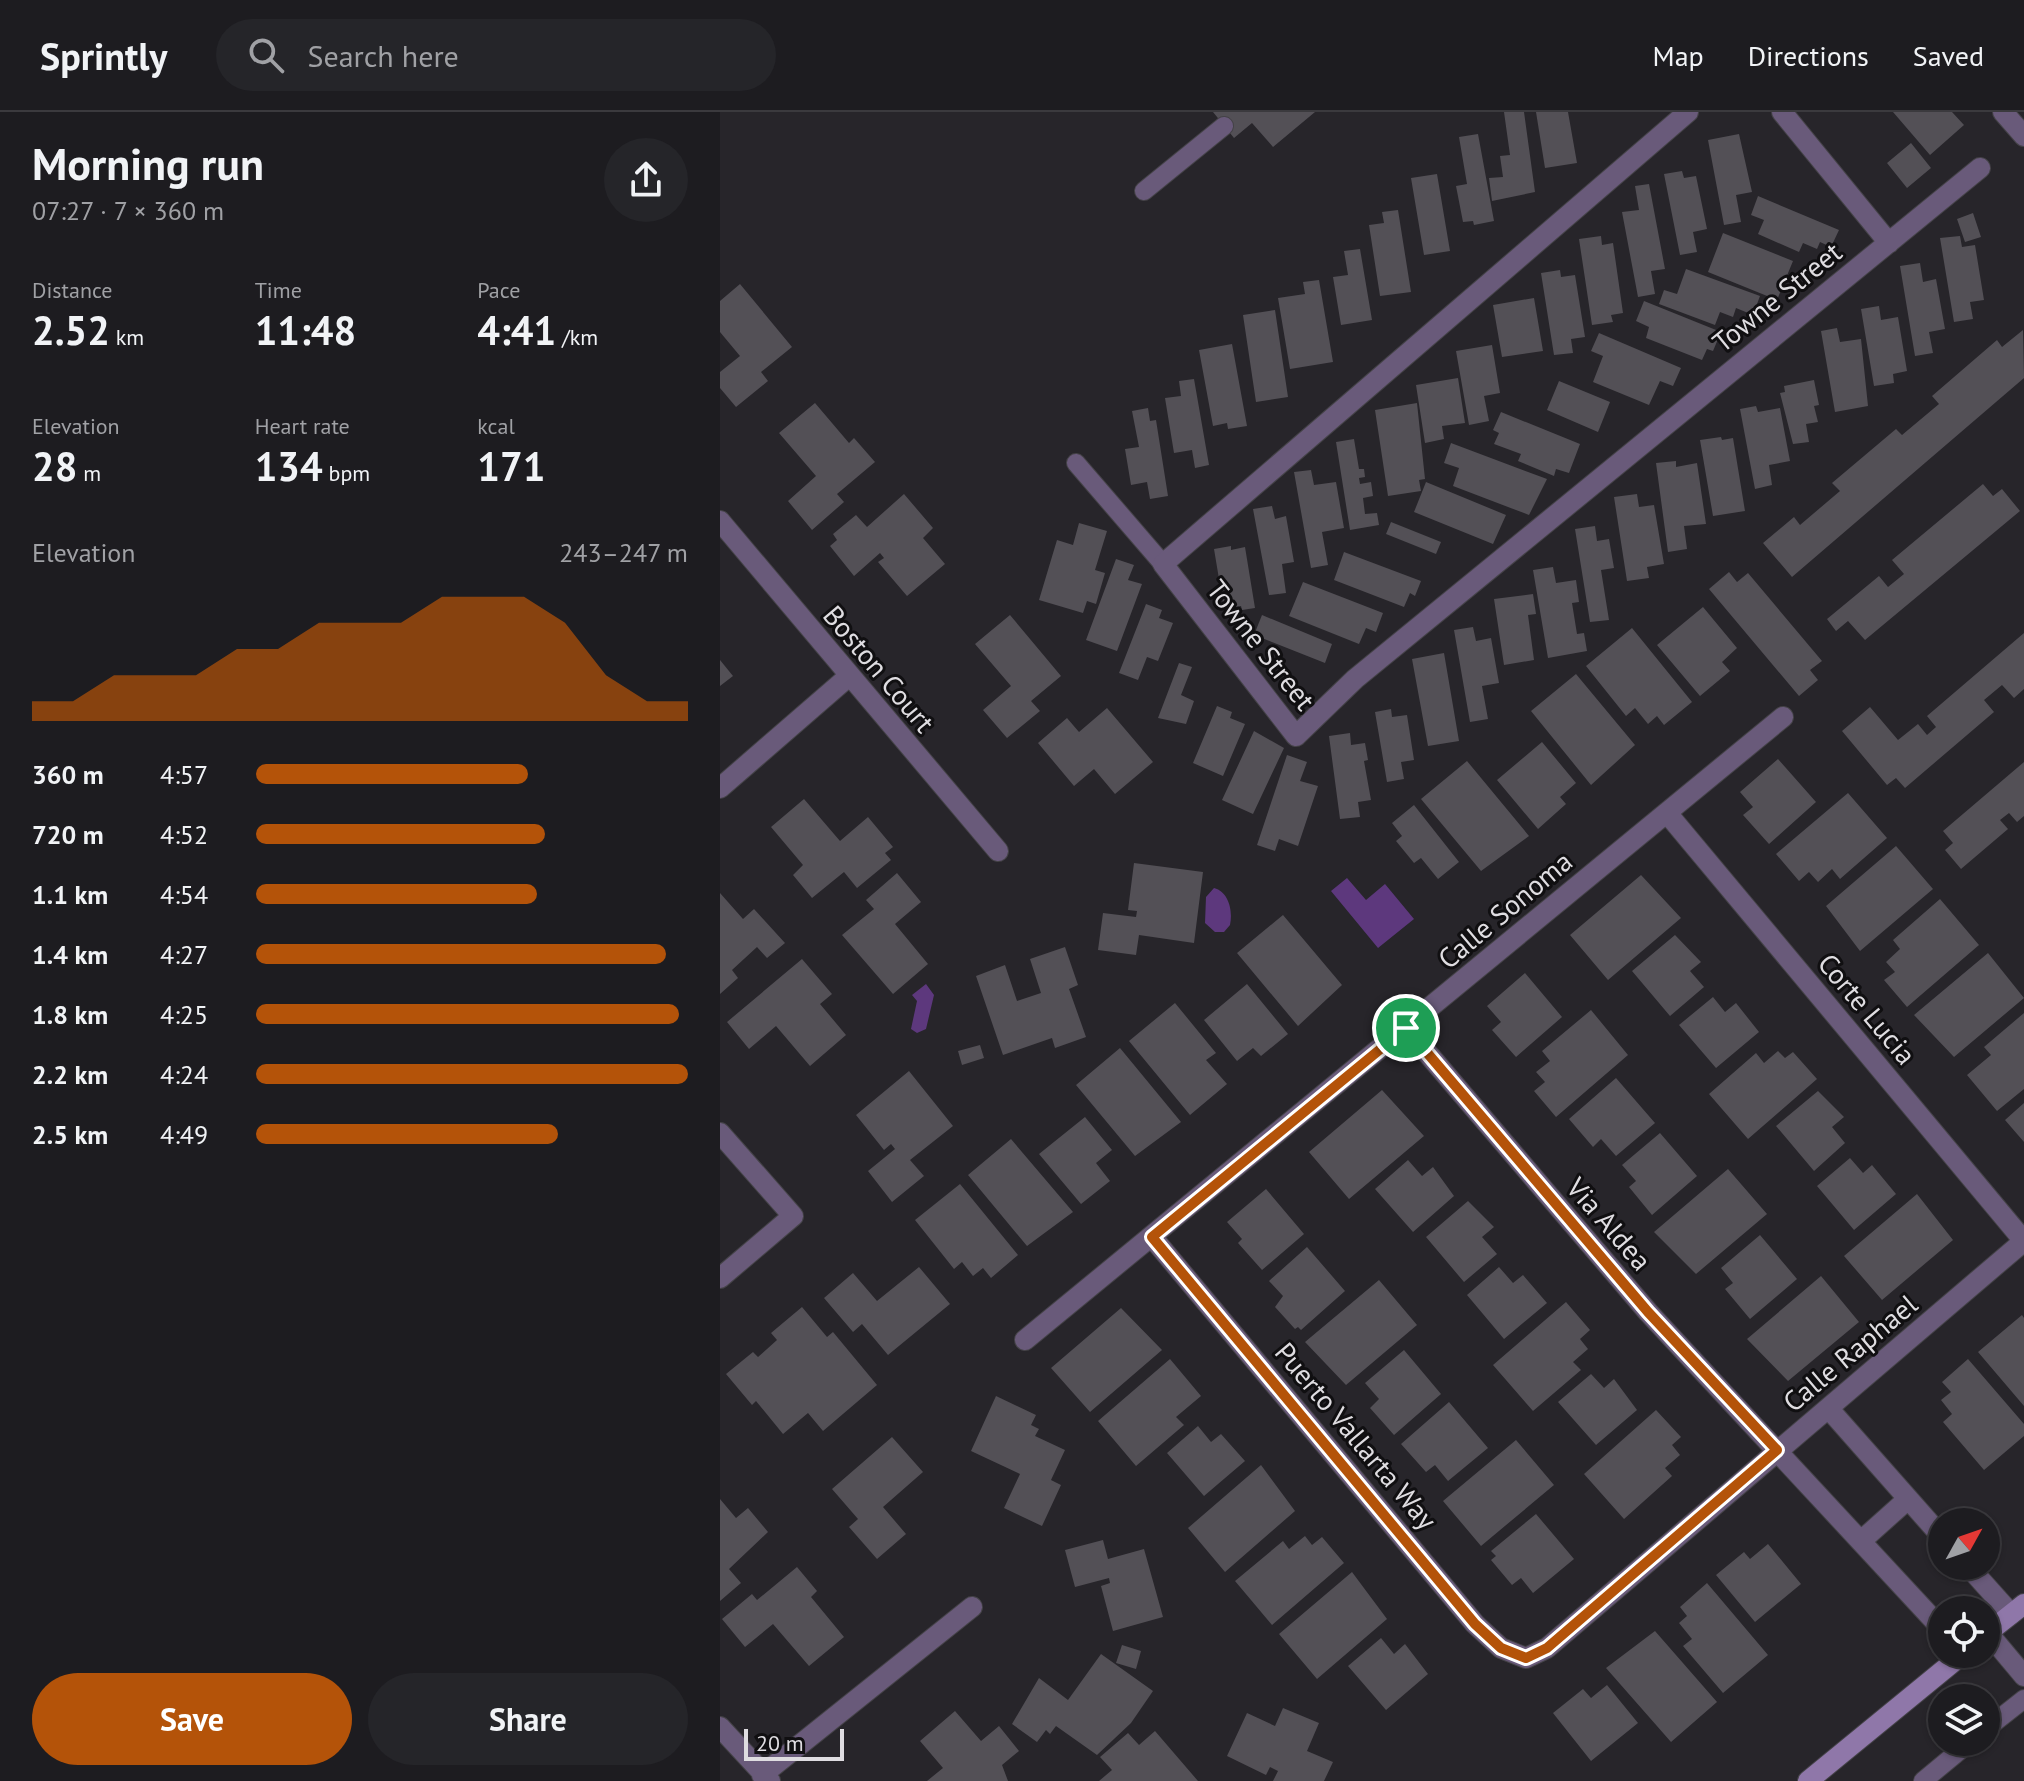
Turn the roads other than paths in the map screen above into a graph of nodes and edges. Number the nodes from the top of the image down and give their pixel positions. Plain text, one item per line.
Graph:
1 (1688, 112) edge
2 (1782, 112) edge
3 (2003, 112) edge
4 (1224, 126) dead end
5 (2024, 136) edge
6 (1980, 168) dead end
7 (1144, 191) dead end
8 (1889, 243) junction
9 (1076, 463) dead end
10 (720, 521) edge
11 (1163, 564) junction
12 (848, 677) junction
13 (1783, 717) dead end
14 (720, 788) edge
15 (1667, 813) junction
16 (998, 851) dead end
17 (1406, 1028) junction
18 (720, 1133) edge
19 (1152, 1237) junction
20 (2024, 1241) edge
21 (720, 1278) edge
22 (1025, 1340) dead end
23 (1829, 1409) junction
24 (1777, 1450) junction
25 (1908, 1499) junction
26 (1928, 1521) edge
27 (1861, 1541) junction
28 (1984, 1580) edge
29 (972, 1607) dead end
30 (2018, 1609) edge
31 (1928, 1614) edge
32 (2000, 1624) edge
33 (2000, 1649) edge
34 (1526, 1658) joint
35 (1946, 1668) edge
36 (2024, 1676) edge
37 (2024, 1699) edge
38 (2000, 1718) edge
39 (720, 1727) edge
40 (1953, 1756) edge
41 (766, 1778) edge
42 (1808, 1781) edge
43 (1923, 1781) edge

1 - 11 street
2 - 8 street
3 - 5 street
4 - 7 lane
6 - 8 street, Towne Street
8 - 11 street, Towne Street
9 - 11 lane
10 - 12 street, Boston Court
12 - 14 street
12 - 16 street, Boston Court
13 - 15 street, Calle Sonoma
15 - 17 street, Calle Sonoma
15 - 20 street, Corte Lucia
17 - 19 street, Calle Sonoma
17 - 24 street, Via Aldea
18 - 21 street
19 - 22 street, Calle Sonoma
19 - 34 street, Puerto Vallarta Way
20 - 23 street, Calle Raphael
23 - 24 street, Calle Raphael
23 - 25 street
24 - 27 street, Via Aldea
24 - 34 street, Calle Raphael
25 - 26 street
25 - 27 street
27 - 31 street, Via Aldea
28 - 30 street
29 - 41 street
30 - 32 main road
33 - 36 street
35 - 42 main road
37 - 38 lane
39 - 41 street
40 - 43 lane

